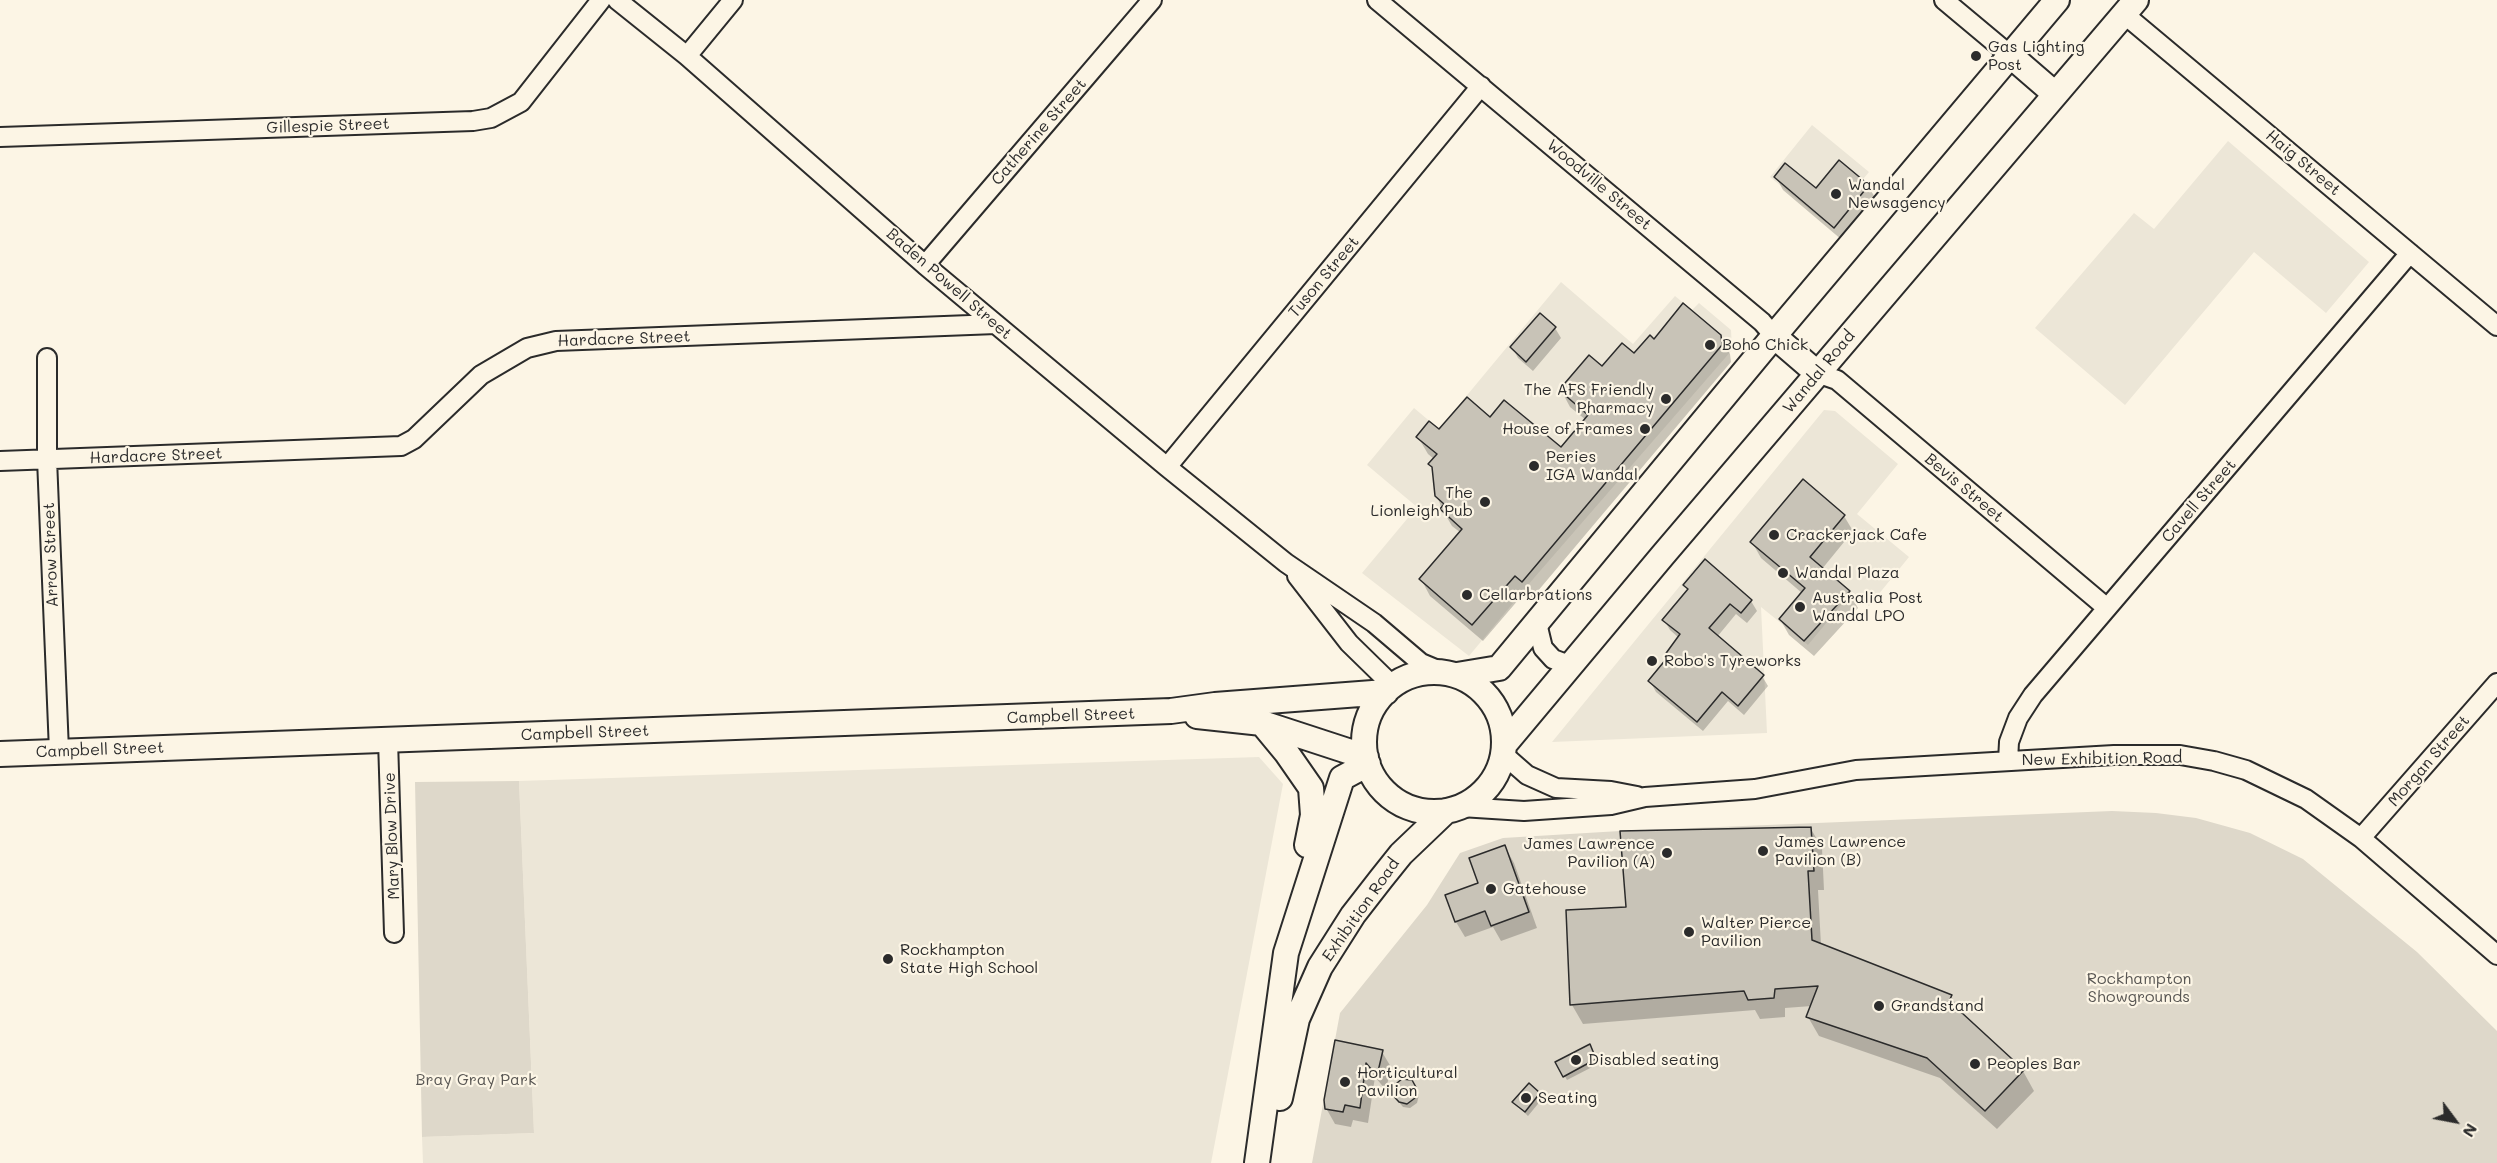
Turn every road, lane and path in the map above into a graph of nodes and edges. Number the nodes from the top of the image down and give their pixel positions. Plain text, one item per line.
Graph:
1 (601, 0) edge
2 (617, 0) edge
3 (733, 0) edge
4 (1152, 0) edge
5 (1377, 0) edge
6 (1944, 0) edge
7 (2057, 0) edge
8 (2123, 5) edge
9 (687, 56) junction
10 (2011, 56) junction
11 (1481, 86) junction
12 (2055, 94) junction
13 (0, 137) edge
14 (2410, 253) junction
15 (925, 265) junction
16 (996, 324) junction
17 (2497, 326) edge
18 (1774, 336) junction
19 (47, 358) dead end
20 (1817, 373) junction
21 (47, 459) junction
22 (0, 461) edge
23 (1167, 467) junction
24 (1286, 563) junction
25 (2108, 608) junction
26 (1537, 623) junction
27 (1569, 665) junction
28 (1451, 674) junction
29 (2497, 683) edge
30 (1389, 689) junction
31 (1171, 711) junction
32 (1262, 723) junction
33 (388, 740) junction
34 (1504, 749) junction
35 (59, 751) junction
36 (0, 754) edge
37 (1367, 761) junction
38 (2008, 761) junction
39 (1645, 797) junction
40 (1453, 809) junction
41 (2361, 838) junction
42 (394, 933) dead end
43 (1286, 953) junction
44 (2497, 955) edge
45 (1257, 1163) edge
46 (1266, 1163) edge

1 - 13 street, Gillespie Street
2 - 9 street, Baden Powell Street
3 - 9 street
4 - 15 street, Catherine Street
5 - 11 street, Woodville Street
6 - 10 street
7 - 10 street
8 - 12 street, Wandal Road
8 - 14 street, Haig Street
9 - 15 street, Baden Powell Street
10 - 12 street
10 - 18 street
11 - 18 street, Woodville Street
11 - 23 street, Tuson Street
12 - 20 street, Wandal Road
14 - 17 street, Haig Street
14 - 25 street, Cavell Street
15 - 16 street, Baden Powell Street
16 - 21 street, Hardacre Street
16 - 23 street, Baden Powell Street
18 - 20 street, Woodville Street
18 - 26 street
19 - 21 street, Arrow Street
20 - 25 street, Bevis Street
20 - 27 street, Wandal Road
21 - 22 street, Hardacre Street
21 - 35 street, Arrow Street
23 - 24 street, Baden Powell Street
24 - 28 street, Baden Powell Street
24 - 30 street, Baden Powell Street
25 - 38 street, Cavell Street
26 - 27 street
26 - 28 street
27 - 34 street, Wandal Road
28 - 30 street
28 - 34 street
29 - 41 street, Morgan Street
30 - 31 street, Campbell Street
30 - 37 street
31 - 32 street, Campbell Street
31 - 33 street, Campbell Street
32 - 37 street, Campbell Street
32 - 43 street
33 - 35 street, Campbell Street
33 - 42 street, Mary Blow Drive
34 - 39 street, New Exhibition Road
34 - 40 street
35 - 36 street, Campbell Street
37 - 40 street
37 - 43 street
38 - 39 street, New Exhibition Road
38 - 41 street, New Exhibition Road
39 - 40 street, New Exhibition Road
40 - 46 street, Exhibition Road
41 - 44 street, New Exhibition Road
43 - 45 street

